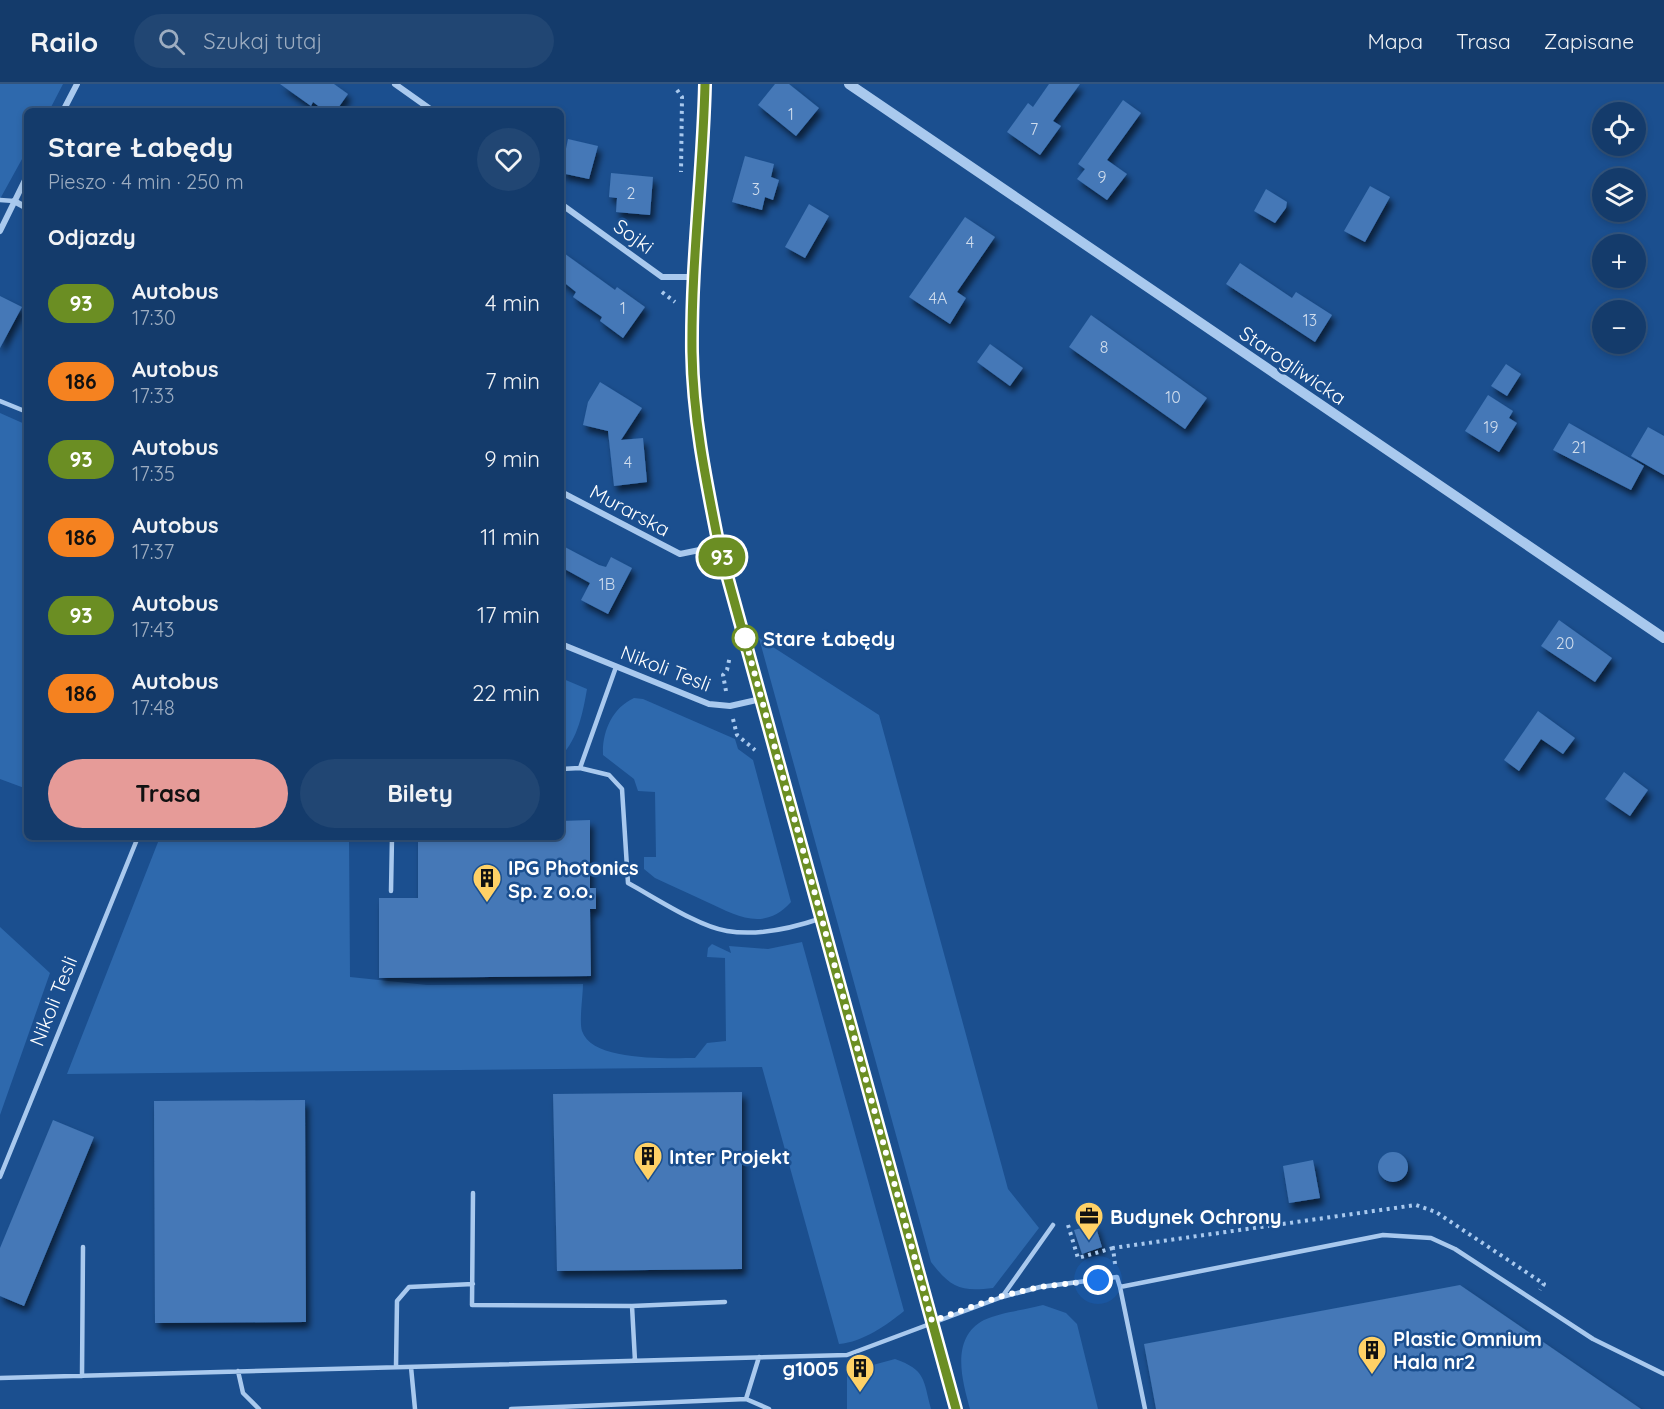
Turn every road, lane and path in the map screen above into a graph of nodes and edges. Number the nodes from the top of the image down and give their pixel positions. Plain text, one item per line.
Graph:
1 (77, 84) edge
2 (395, 84) edge
3 (705, 84) edge
4 (849, 84) edge
5 (677, 90) dead end
6 (65, 108) edge
7 (429, 108) edge
8 (681, 179) dead end
9 (24, 182) edge
10 (0, 200) edge
11 (14, 201) junction
12 (24, 206) edge
13 (564, 206) edge
14 (0, 231) edge
15 (693, 277) junction
16 (0, 401) edge
17 (24, 411) edge
18 (564, 494) edge
19 (719, 546) junction
20 (1664, 638) edge
21 (564, 645) edge
22 (616, 667) junction
23 (762, 699) junction
24 (734, 723) dead end
25 (758, 759) dead end
26 (580, 768) junction
27 (564, 769) edge
28 (137, 840) edge
29 (392, 840) edge
30 (391, 891) dead end
31 (822, 918) junction
32 (0, 1177) edge
33 (473, 1193) dead end
34 (1065, 1215) dead end
35 (1053, 1225) dead end
36 (83, 1247) dead end
37 (1113, 1248) dead end
38 (473, 1284) junction
39 (1120, 1287) junction
40 (1002, 1296) junction
41 (725, 1302) dead end
42 (632, 1306) junction
43 (932, 1321) junction
44 (759, 1357) junction
45 (635, 1360) junction
46 (396, 1367) junction
47 (411, 1367) junction
48 (238, 1371) junction
49 (1664, 1374) edge
50 (82, 1376) junction
51 (0, 1378) edge
52 (746, 1399) junction
53 (259, 1409) edge
54 (415, 1409) edge
55 (511, 1409) edge
56 (769, 1409) edge
57 (956, 1409) edge
58 (1144, 1409) edge

1 - 6 street
2 - 7 street
3 - 15 street
4 - 20 street, Starogliwicka
5 - 8 path
9 - 11 street
10 - 11 lane
11 - 12 street
11 - 14 street
13 - 15 street, Sojki
15 - 19 street
16 - 17 lane
18 - 19 street, Murarska
19 - 23 street
21 - 22 street, Nikoli Tesli
22 - 23 street, Nikoli Tesli
22 - 26 lane
23 - 31 street
24 - 25 path
26 - 27 lane
26 - 31 lane
28 - 32 lane, Nikoli Tesli
29 - 30 lane
31 - 43 street
33 - 38 lane
34 - 37 path
35 - 40 lane
36 - 50 lane
38 - 42 lane
38 - 46 lane
39 - 40 lane
39 - 49 lane
39 - 58 lane
40 - 43 lane
41 - 42 lane
42 - 45 lane
43 - 44 lane
43 - 57 street
44 - 45 lane
44 - 52 lane
45 - 47 lane
46 - 47 lane
46 - 48 lane
47 - 54 lane
48 - 50 lane
48 - 53 lane
50 - 51 lane
52 - 55 lane
52 - 56 lane

